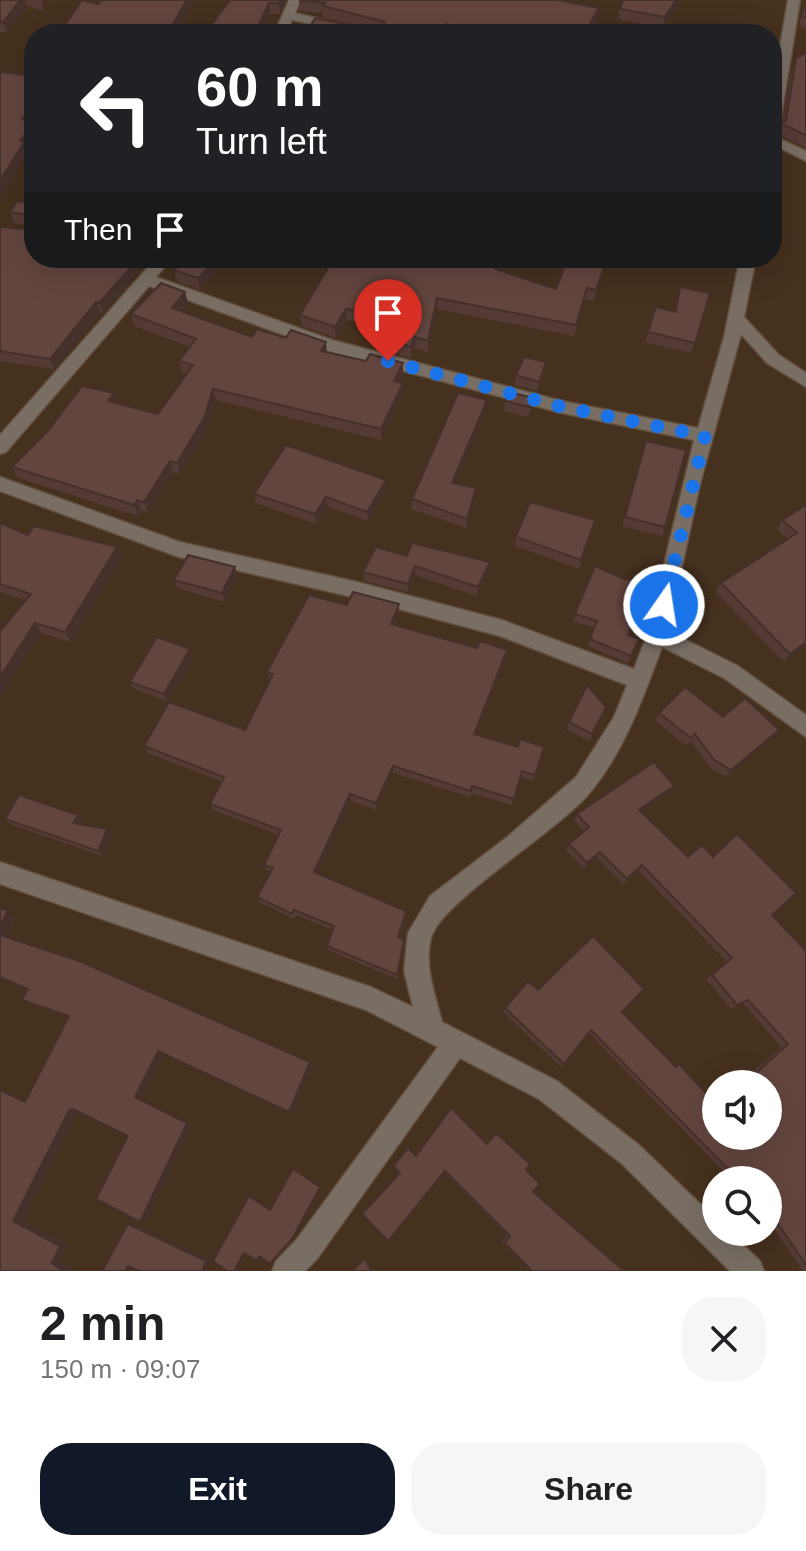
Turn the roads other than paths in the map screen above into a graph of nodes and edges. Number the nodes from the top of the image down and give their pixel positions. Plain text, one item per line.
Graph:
1 (295, 0) edge
2 (794, 0) edge
3 (288, 15) junction
4 (284, 24) edge
5 (330, 24) edge
6 (782, 67) edge
7 (782, 144) edge
8 (806, 157) edge
9 (157, 268) edge
10 (746, 268) edge
11 (148, 280) junction
12 (736, 318) junction
13 (727, 356) junction
14 (773, 359) junction
15 (806, 381) edge
16 (705, 436) junction
17 (4, 438) edge
18 (0, 484) edge
19 (657, 635) junction
20 (639, 680) junction
21 (806, 727) edge
22 (0, 873) edge
23 (444, 1037) junction
24 (286, 1271) edge
25 (750, 1271) edge

1 - 3 street
2 - 6 street
3 - 4 street
3 - 5 street
7 - 8 street
9 - 11 street
10 - 12 street
11 - 16 street
11 - 17 street
12 - 13 street
12 - 14 street
13 - 14 street
13 - 16 street
14 - 15 street
16 - 19 street
18 - 20 street
19 - 20 street
19 - 21 street
20 - 23 street
22 - 23 street
23 - 24 street
23 - 25 street

